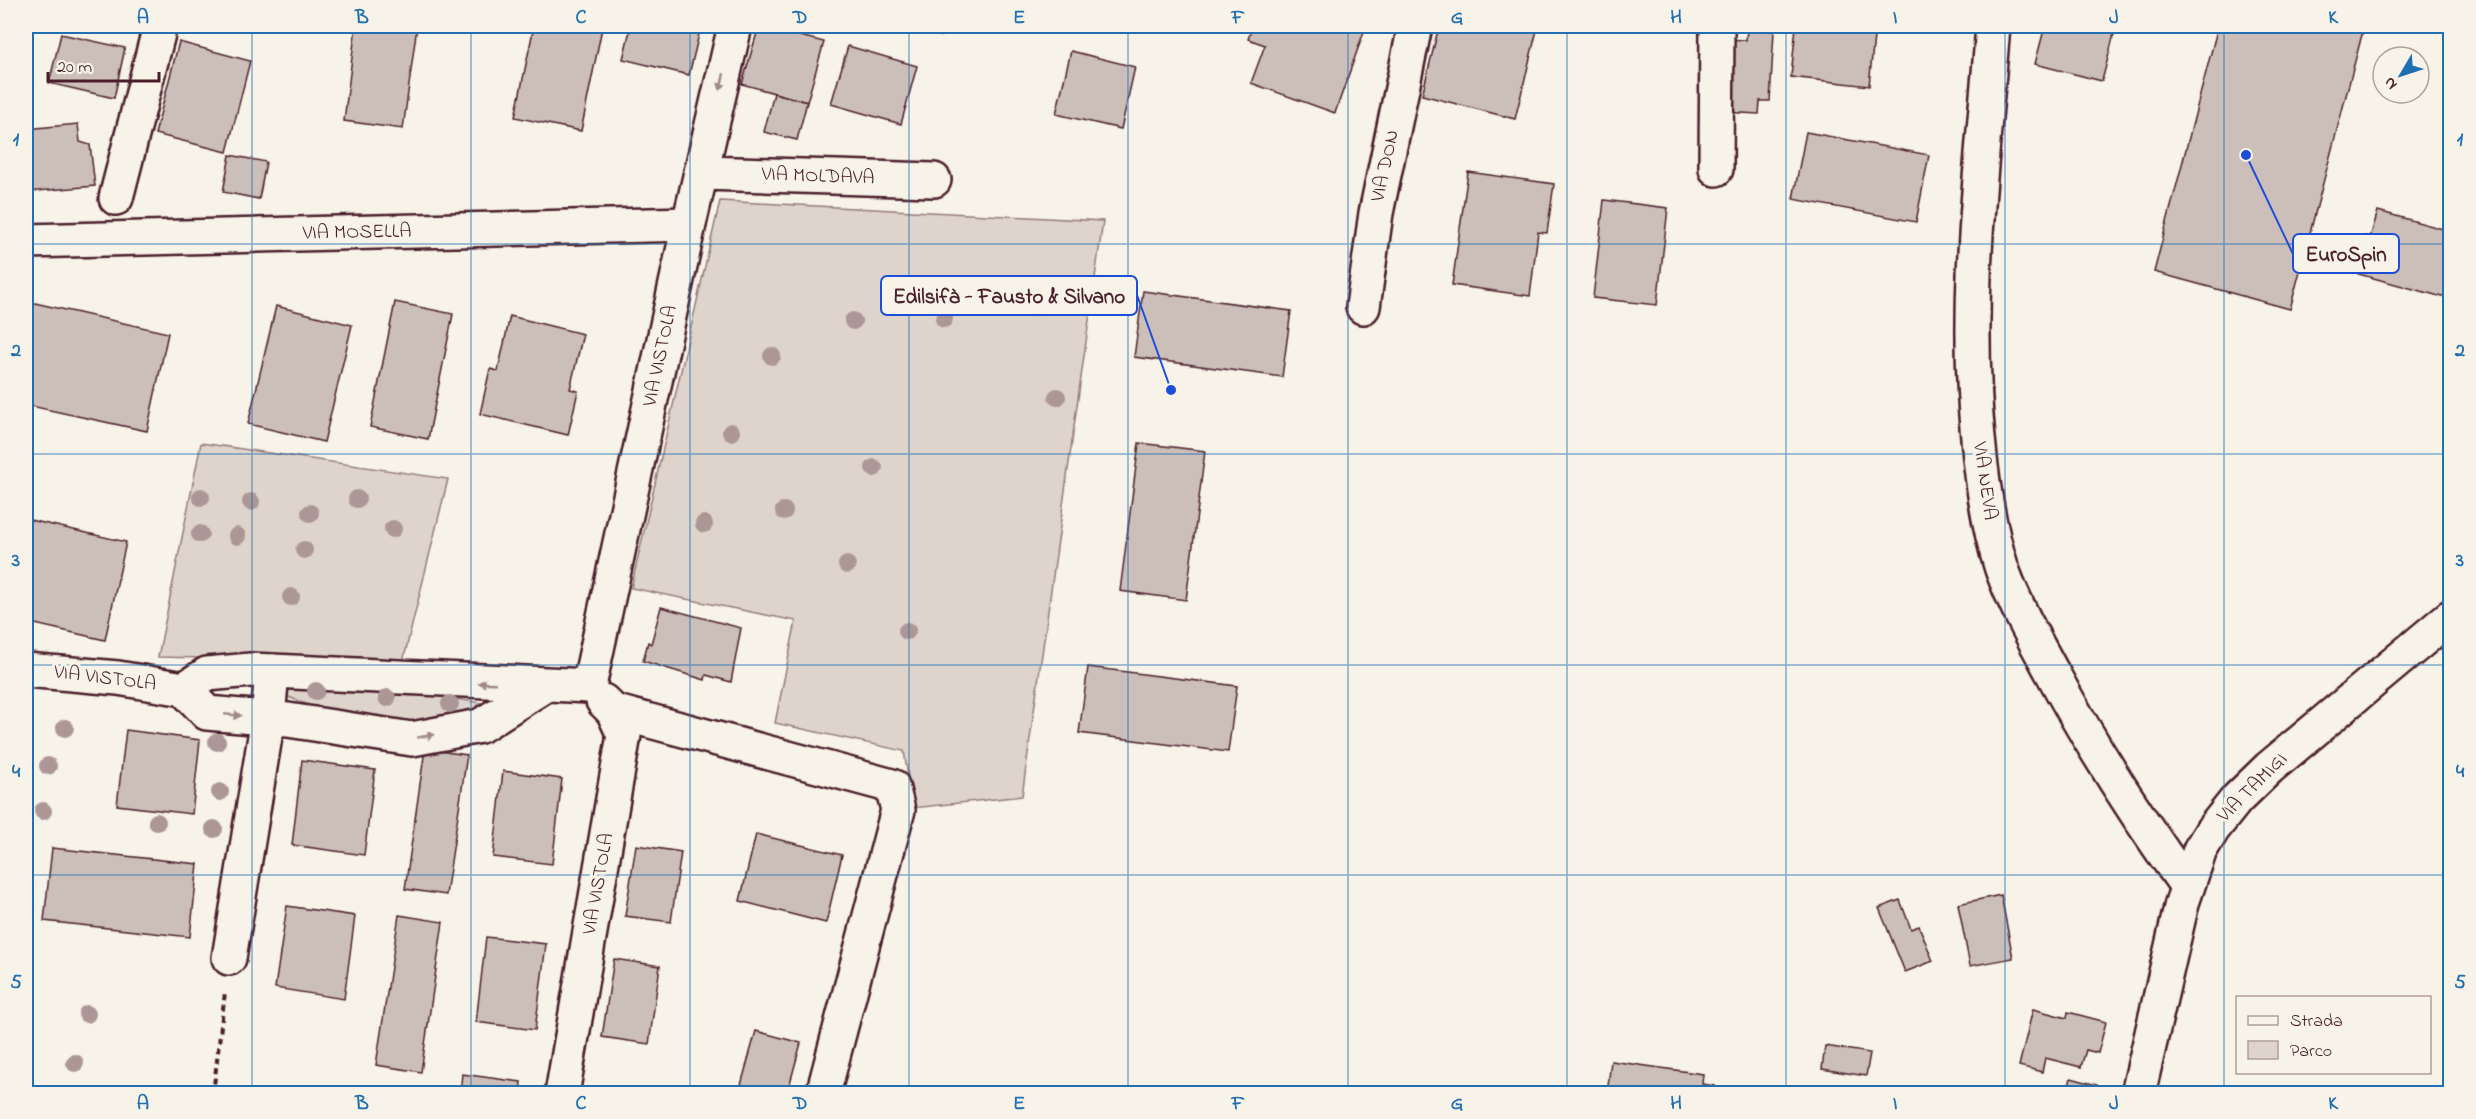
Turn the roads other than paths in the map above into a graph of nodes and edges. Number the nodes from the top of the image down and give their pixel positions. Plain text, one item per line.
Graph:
1 (160, 26) edge
2 (735, 26) edge
3 (1416, 26) edge
4 (1717, 26) edge
5 (1993, 26) edge
6 (1716, 169) dead end
7 (701, 173) junction
8 (934, 180) dead end
9 (116, 198) dead end
10 (689, 224) junction
11 (26, 242) edge
12 (1363, 307) dead end
13 (2451, 618) edge
14 (26, 670) edge
15 (272, 670) junction
16 (545, 685) junction
17 (589, 686) junction
18 (184, 689) junction
19 (613, 711) junction
20 (268, 718) junction
21 (2187, 886) junction
22 (229, 958) road end
23 (562, 1094) edge
24 (823, 1094) edge
25 (2138, 1094) edge

1 - 9 street
2 -> 7 street, VIA VISTOLA
3 - 12 street, VIA DON
4 - 6 street
5 - 21 street, VIA NEVA
7 - 8 street, VIA MOLDAVA
7 - 10 street, VIA VISTOLA
10 - 11 street, VIA MOSELLA
10 - 17 street, VIA VISTOLA
13 - 21 street, VIA TAMIGI
14 - 18 street, VIA VISTOLA
16 -> 15 street, VIA VISTOLA
15 - 18 street, VIA VISTOLA
15 - 20 street
16 - 17 street, VIA VISTOLA
20 -> 16 street, VIA VISTOLA
17 - 19 street, VIA VISTOLA
18 -> 20 street, VIA VISTOLA
19 - 23 street, VIA VISTOLA
19 - 24 street
20 - 22 street
21 - 25 street, VIA TAMIGI

